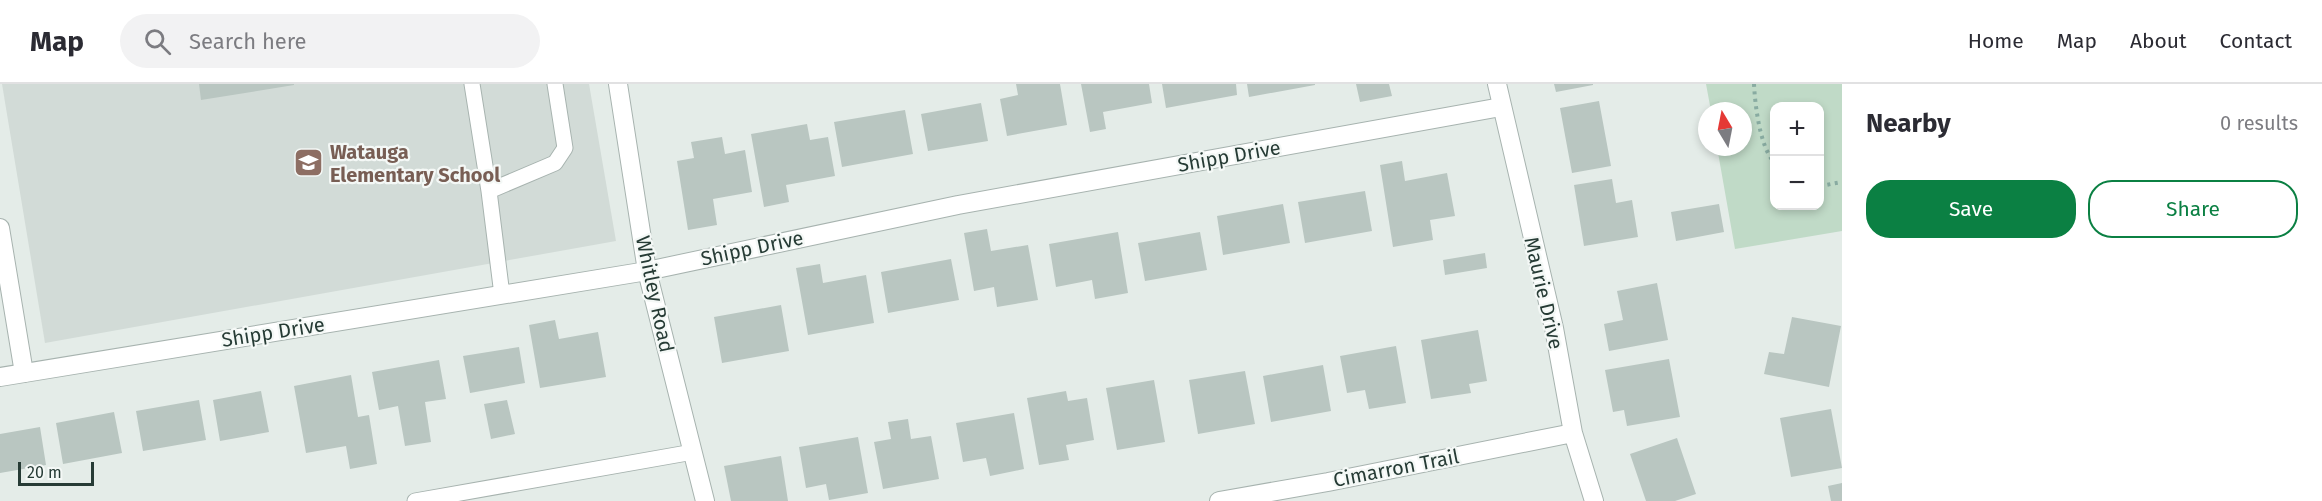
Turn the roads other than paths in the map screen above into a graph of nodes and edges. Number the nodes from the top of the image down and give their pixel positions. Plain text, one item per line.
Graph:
1 (472, 84) edge
2 (555, 84) edge
3 (618, 84) edge
4 (1497, 84) edge
5 (1501, 108) junction
6 (489, 191) junction
7 (0, 228) edge
8 (647, 271) junction
9 (502, 295) junction
10 (24, 373) junction
11 (0, 377) edge
12 (1573, 433) junction
13 (693, 452) junction
14 (415, 501) edge
15 (705, 501) edge
16 (1219, 501) edge
17 (1594, 501) edge

1 - 6 lane
2 - 6 lane
3 - 8 street, Whitley Road
4 - 5 street, Maurie Drive
5 - 8 street, Shipp Drive
5 - 12 street, Maurie Drive
6 - 9 lane
7 - 10 street
8 - 9 street, Shipp Drive
8 - 13 street, Whitley Road
9 - 10 street, Shipp Drive
10 - 11 street, Shipp Drive
12 - 16 street, Cimarron Trail
12 - 17 street, Maurie Drive
13 - 14 lane
13 - 15 street, Whitley Road

